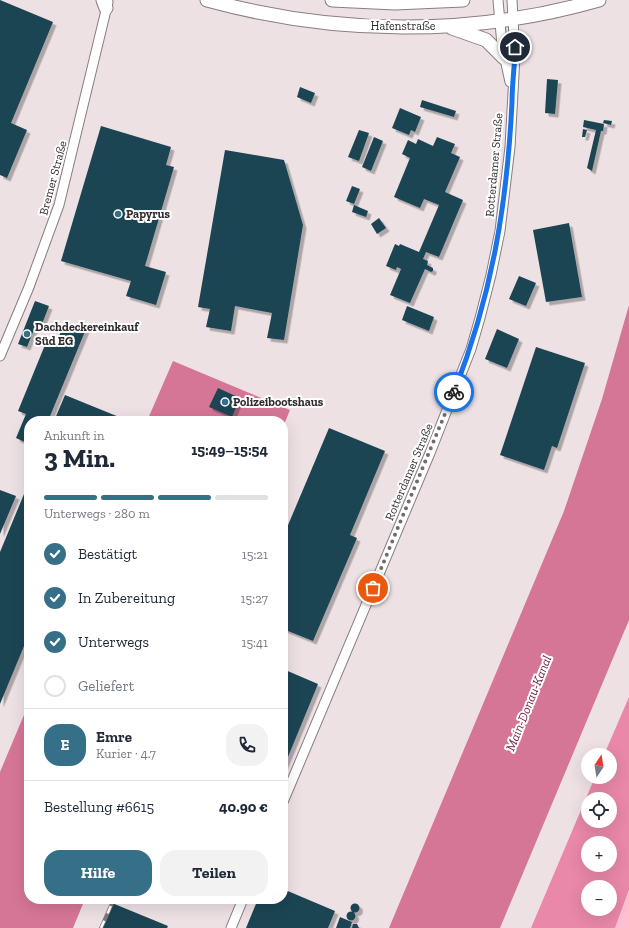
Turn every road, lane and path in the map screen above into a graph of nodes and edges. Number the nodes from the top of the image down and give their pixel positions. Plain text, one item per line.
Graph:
1 (207, 0) edge
2 (332, 0) edge
3 (463, 0) edge
4 (498, 0) edge
5 (512, 0) edge
6 (599, 0) edge
7 (106, 3) edge
8 (513, 19) junction
9 (499, 21) junction
10 (446, 26) junction
11 (504, 58) junction
12 (512, 90) junction
13 (0, 356) edge
14 (288, 790) edge
15 (241, 904) edge
16 (230, 928) edge

1 - 10 main road, Hafenstraße
2 - 3 main road, Hafenstraße
4 - 9 street, Rotterdamer Straße
5 - 8 street, Rotterdamer Straße
6 - 8 main road, Hafenstraße
7 - 13 street, Bremer Straße
8 - 9 main road, Hafenstraße
8 - 12 street, Rotterdamer Straße
9 - 10 main road, Hafenstraße
9 - 11 street, Rotterdamer Straße
10 - 11 main road
11 - 12 street, Rotterdamer Straße
12 - 14 street, Rotterdamer Straße
15 - 16 street

